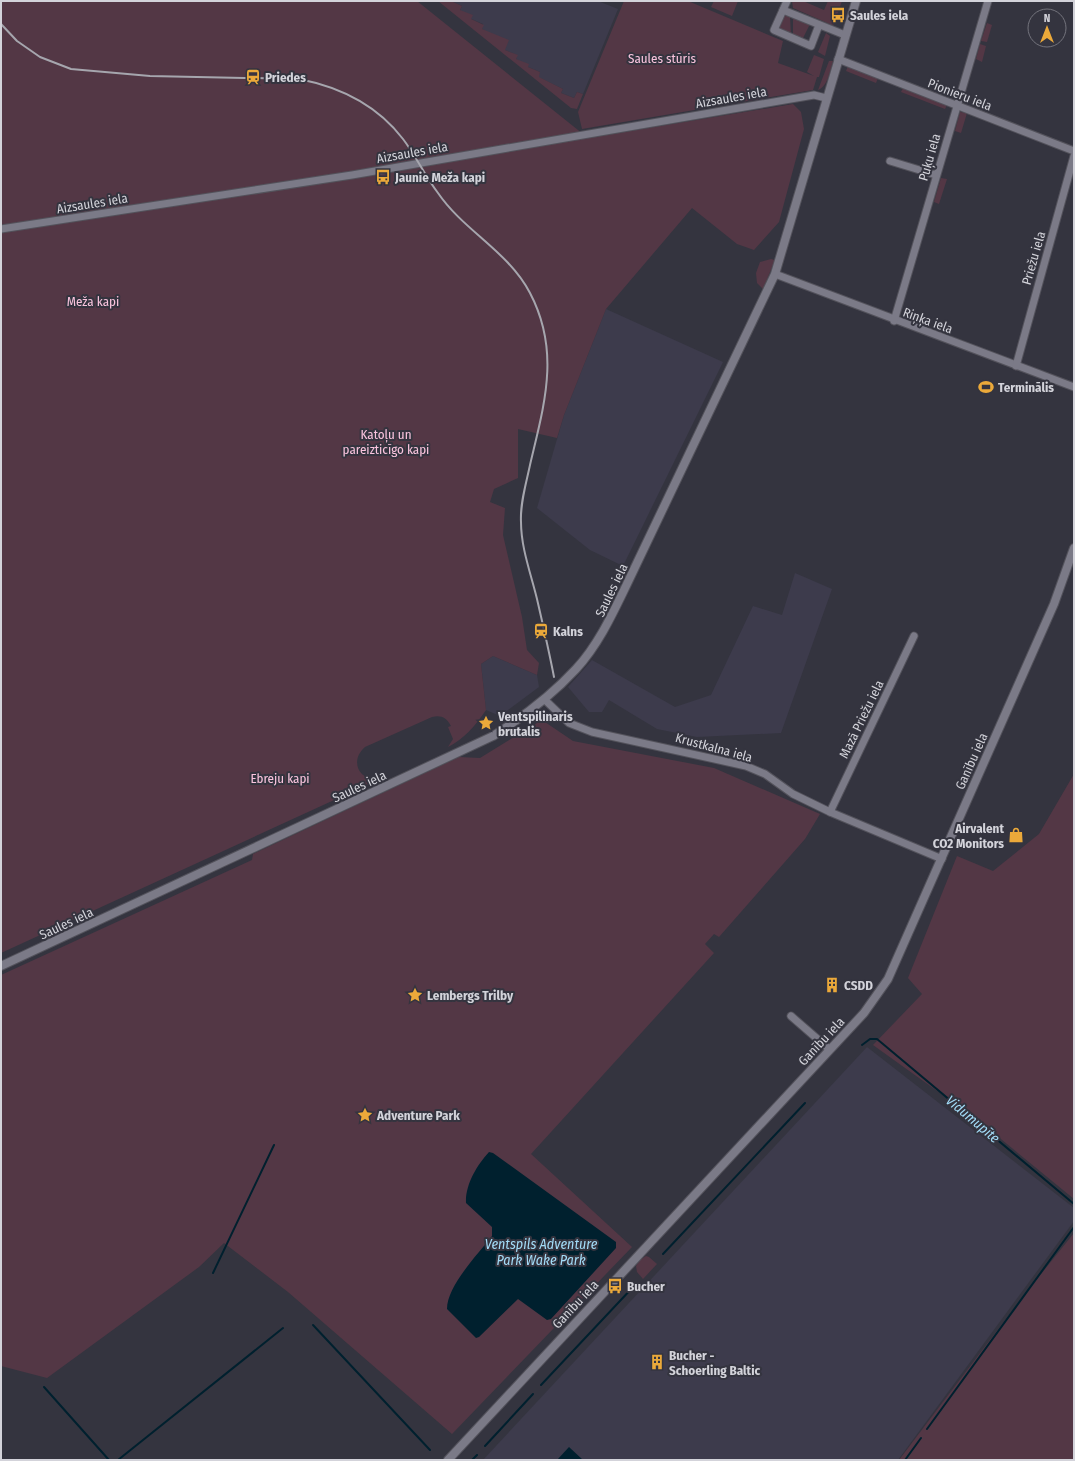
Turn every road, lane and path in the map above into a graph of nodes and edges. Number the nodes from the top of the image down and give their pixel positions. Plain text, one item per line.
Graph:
1 (787, 1) edge
2 (856, 1) edge
3 (988, 1) edge
4 (783, 10) junction
5 (819, 25) junction
6 (845, 35) junction
7 (838, 59) junction
8 (826, 98) junction
9 (956, 106) junction
10 (1074, 151) edge
11 (1074, 156) edge
12 (890, 161) dead end
13 (936, 176) junction
14 (1, 229) edge
15 (775, 274) junction
16 (894, 321) junction
17 (1016, 366) junction
18 (1074, 387) edge
19 (1074, 548) edge
20 (914, 636) dead end
21 (544, 699) junction
22 (830, 812) junction
23 (942, 859) junction
24 (1, 966) edge
25 (791, 1016) dead end
26 (830, 1049) junction
27 (448, 1460) edge

1 - 4 street
2 - 6 street, Saules iela
3 - 9 street, Puķu iela
4 - 5 street
4 - 5 street
5 - 6 street
6 - 7 street, Saules iela
7 - 8 street, Saules iela
7 - 9 street, Pionieru iela
8 - 14 street, Aizsaules iela
8 - 15 street, Saules iela
9 - 10 street, Pionieru iela
9 - 13 street, Puķu iela
11 - 17 street, Priežu iela
12 - 13 street
13 - 16 street, Puķu iela
15 - 16 street, Riņķa iela
15 - 21 street, Saules iela
16 - 17 street, Riņķa iela
17 - 18 street, Riņķa iela
19 - 23 street, Ganību iela
20 - 22 street, Mazā Priežu iela
21 - 22 street, Krustkalna iela
21 - 24 street, Saules iela
22 - 23 street, Krustkalna iela
23 - 26 street, Ganību iela
25 - 26 street
26 - 27 street, Ganību iela

